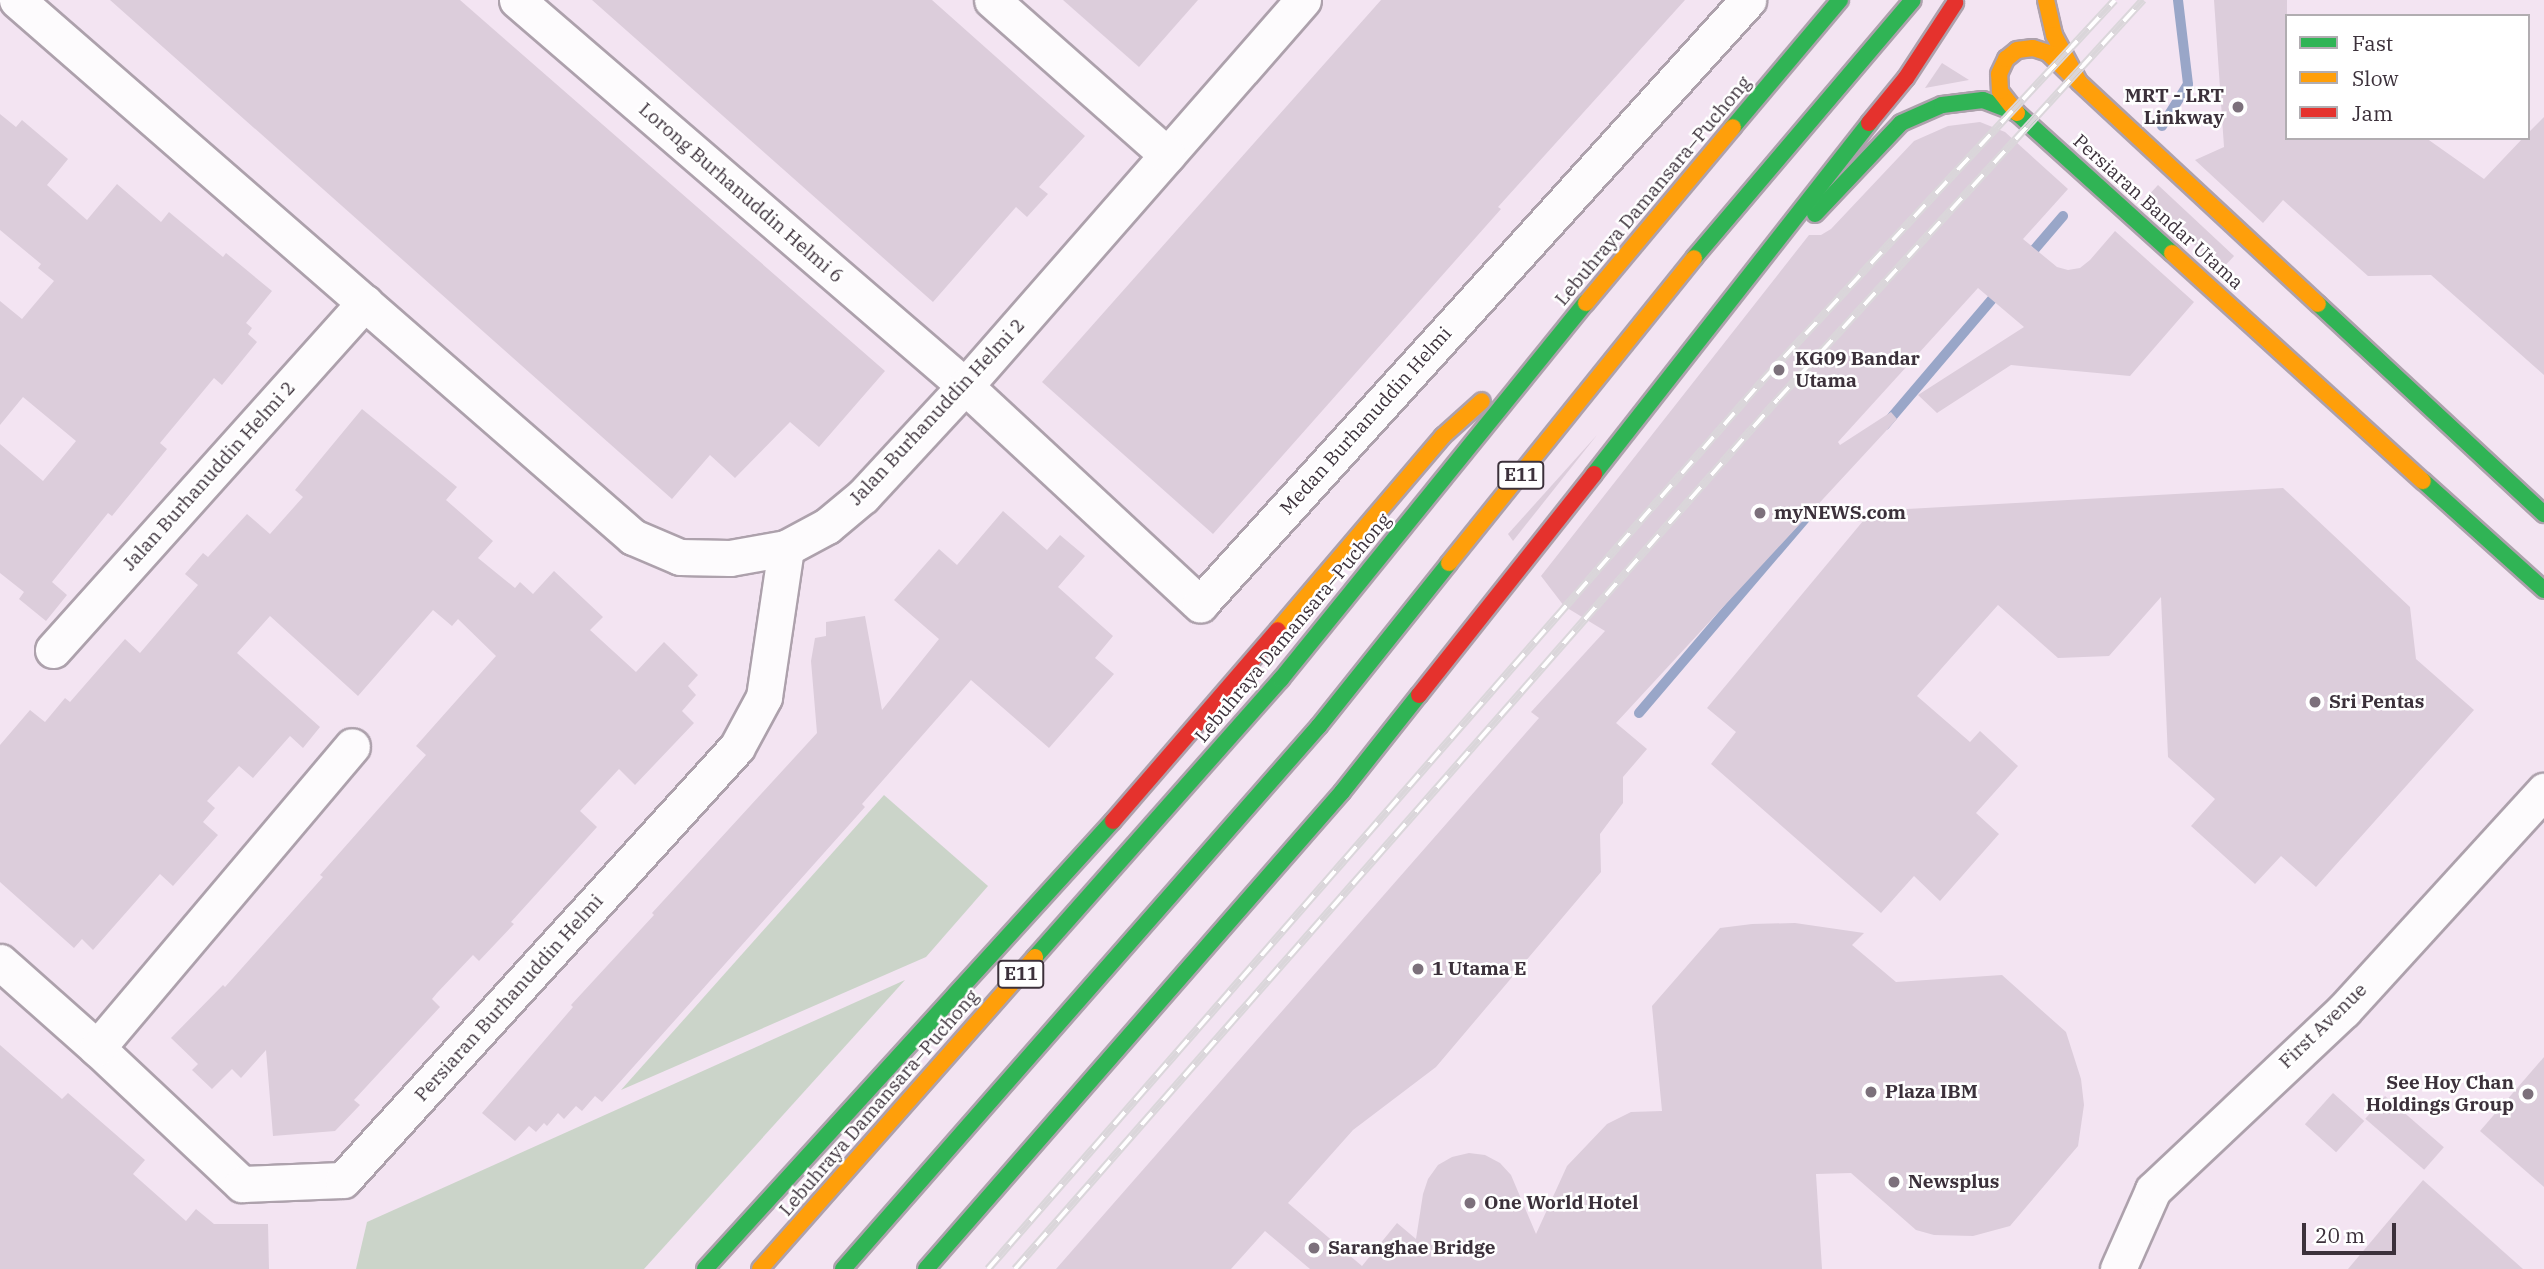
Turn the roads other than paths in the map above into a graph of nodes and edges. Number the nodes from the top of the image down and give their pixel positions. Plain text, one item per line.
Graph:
1 (17, 0) edge
2 (517, 0) edge
3 (992, 0) edge
4 (1303, 0) edge
5 (1748, 0) edge
6 (1840, 0) edge
7 (1913, 0) edge
8 (2046, 0) edge
9 (1957, 2) edge
10 (1905, 48) dead end
11 (2079, 82) junction
12 (2017, 113) junction
13 (1167, 155) junction
14 (1797, 163) dead end
15 (1747, 194) junction
16 (1731, 301) junction
17 (365, 302) junction
18 (1576, 315) junction
19 (965, 386) junction
20 (2544, 514) edge
21 (786, 548) junction
22 (2544, 590) edge
23 (53, 650) dead end
24 (352, 746) dead end
25 (2544, 791) edge
26 (0, 962) edge
27 (97, 1048) junction
28 (705, 1269) edge
29 (760, 1269) edge
30 (843, 1269) edge
31 (926, 1269) edge
32 (2118, 1269) edge

1 - 17 street, Jalan Burhanuddin Helmi 2
2 - 19 street, Lorong Burhanuddin Helmi 6
3 - 13 street
4 - 13 street, Jalan Burhanuddin Helmi 2
5 - 19 street, Medan Burhanuddin Helmi
6 - 18 main road, Lebuhraya Damansara–Puchong / E11
7 - 15 main road, E11
8 - 11 main road, Persiaran Bandar Utama
9 - 10 main road
9 - 16 main road
11 - 12 main road
11 - 20 main road, Persiaran Bandar Utama
12 - 16 main road, Persiaran Bandar Utama
12 - 22 main road, Persiaran Bandar Utama
13 - 19 street, Jalan Burhanuddin Helmi 2
14 - 15 main road
15 - 30 main road, E11
16 - 31 main road
17 - 21 street, Jalan Burhanuddin Helmi 2
17 - 23 street, Jalan Burhanuddin Helmi 2
18 - 28 main road
18 - 29 main road, Lebuhraya Damansara–Puchong / E11
19 - 21 street, Jalan Burhanuddin Helmi 2
21 - 27 street, Persiaran Burhanuddin Helmi
24 - 27 street
25 - 32 street, First Avenue
26 - 27 street, Persiaran Burhanuddin Helmi

